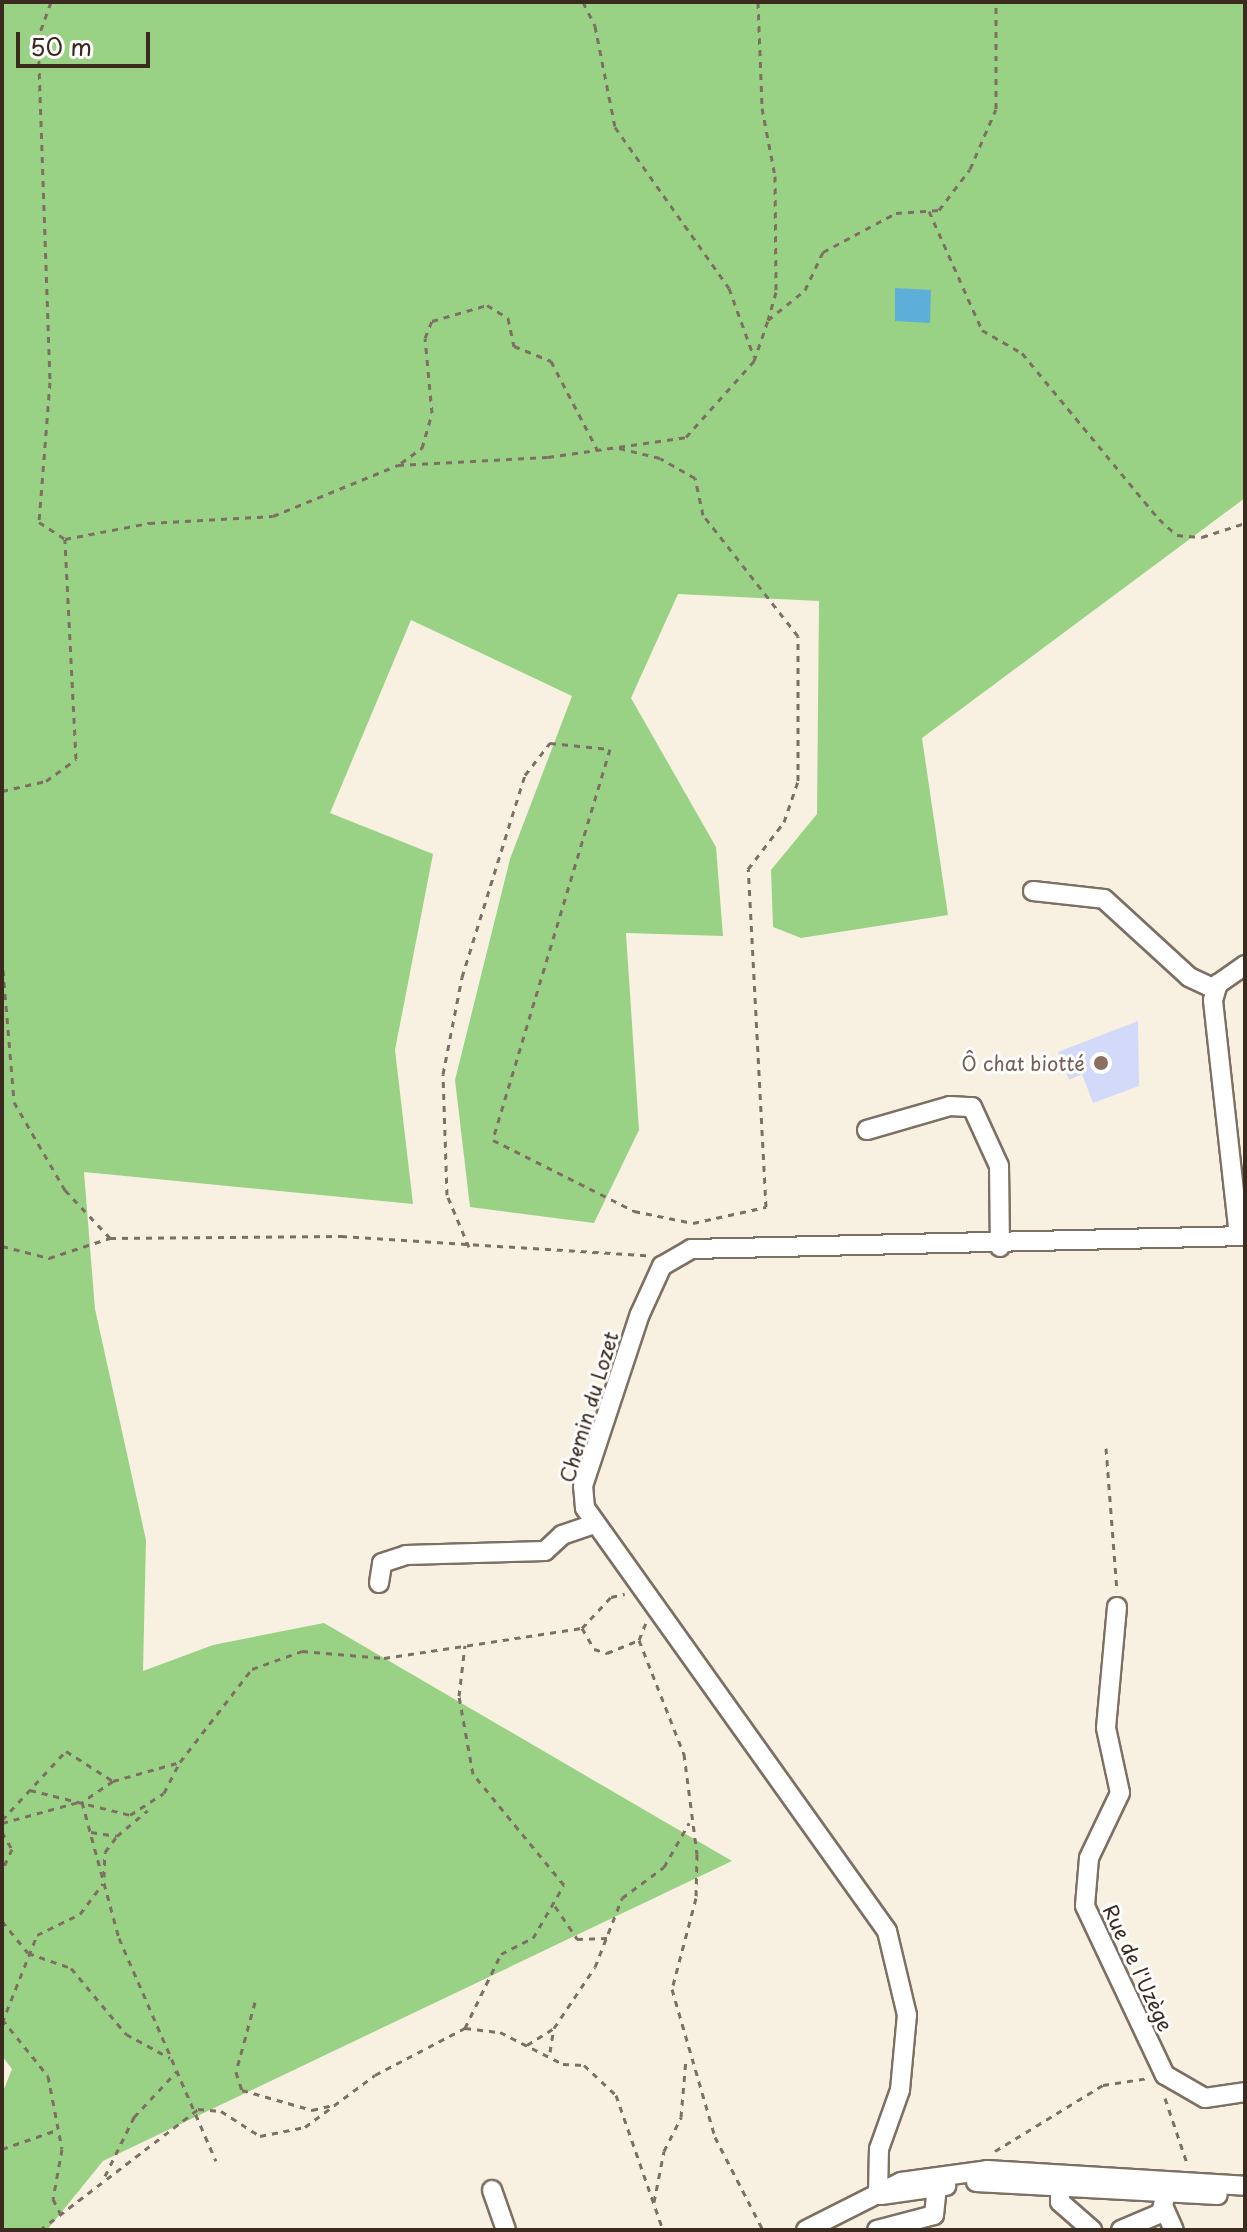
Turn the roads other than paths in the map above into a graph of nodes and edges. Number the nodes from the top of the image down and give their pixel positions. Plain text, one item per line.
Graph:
1 (1033, 891) dead end
2 (1245, 965) edge
3 (1215, 989) junction
4 (867, 1130) dead end
5 (1242, 1236) edge
6 (1000, 1247) junction
7 (591, 1525) junction
8 (379, 1583) dead end
9 (1117, 1607) road end
10 (1245, 2092) edge
11 (1060, 2180) junction
12 (938, 2181) junction
13 (1245, 2188) edge
14 (492, 2190) dead end
15 (1166, 2194) junction
16 (878, 2195) junction
17 (506, 2230) edge
18 (806, 2230) edge
19 (877, 2230) edge
20 (1092, 2230) edge
21 (1121, 2230) edge
22 (1174, 2230) edge

1 - 3 street
2 - 3 street
3 - 5 street
4 - 6 street
5 - 6 street
6 - 7 street, Chemin du Lozet
7 - 8 street
7 - 16 street, Chemin du Lozet
9 - 10 street, Rue de l'Uzège
11 - 12 street
11 - 12 street
11 - 15 street
11 - 20 street
12 - 16 street
12 - 19 street
13 - 15 street
13 - 15 street
14 - 17 street
15 - 21 street
15 - 22 street
16 - 18 street

